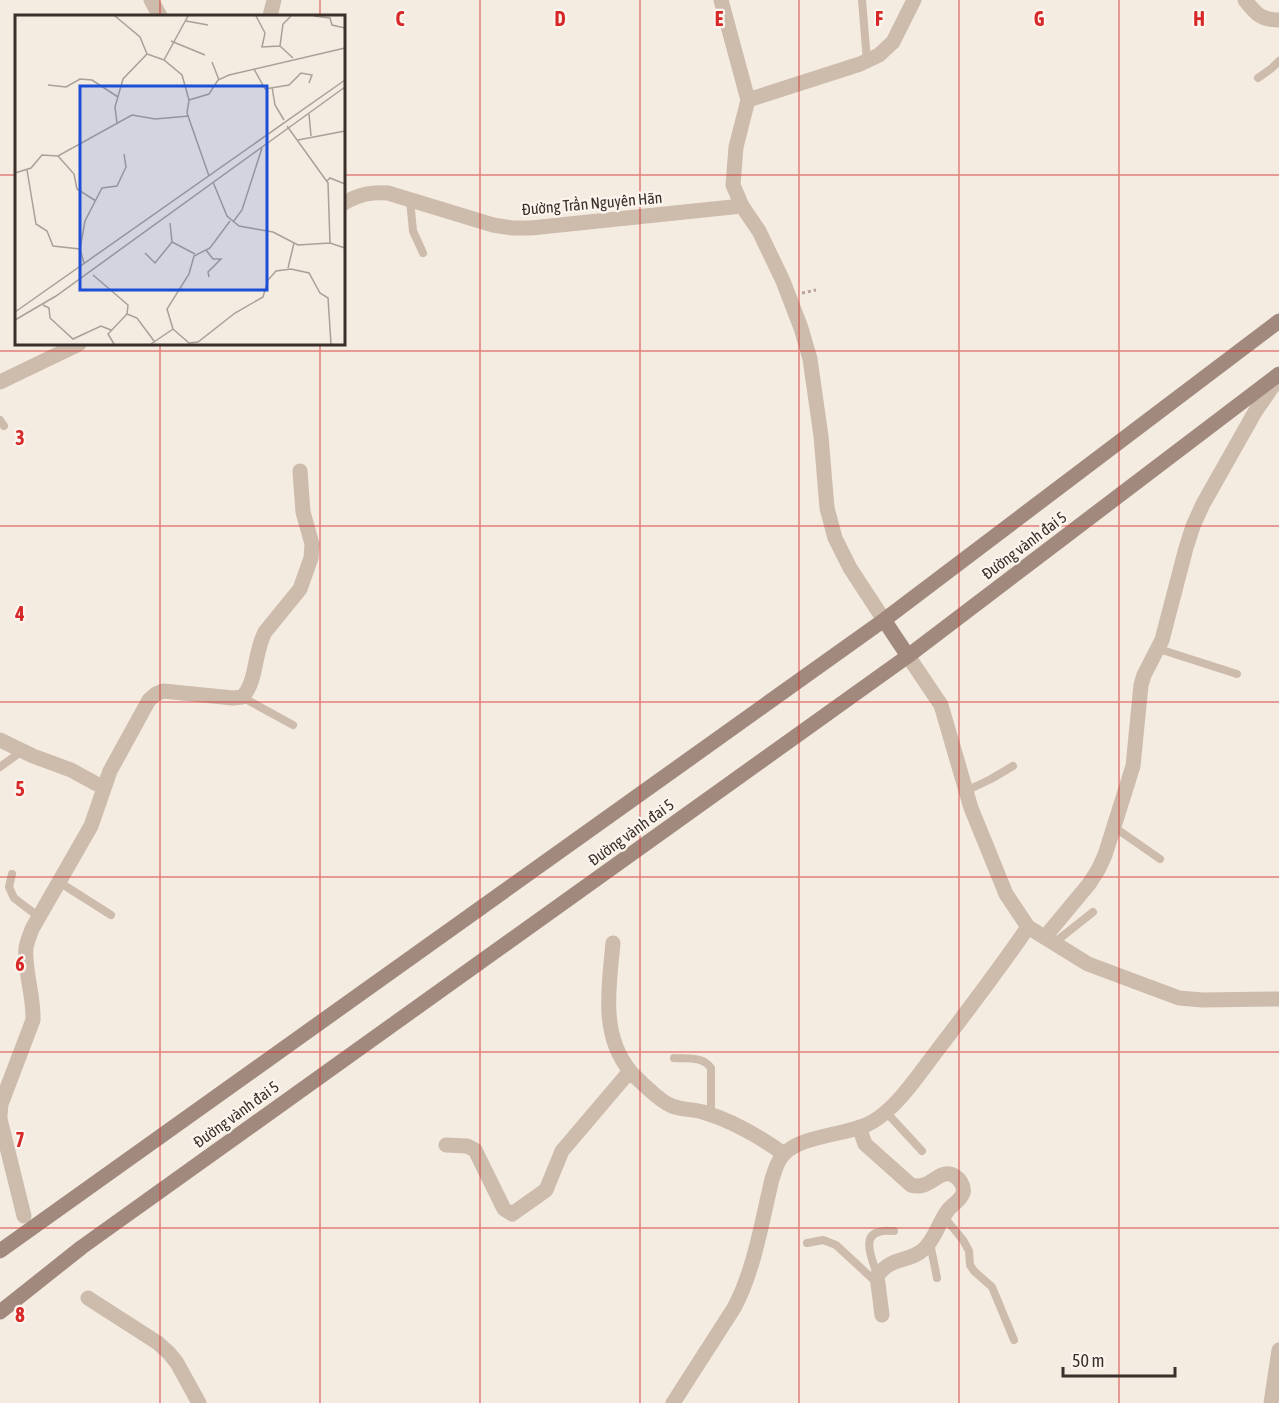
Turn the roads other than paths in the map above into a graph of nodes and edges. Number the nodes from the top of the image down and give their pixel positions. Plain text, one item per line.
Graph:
1 (151, 0) edge
2 (274, 0) edge
3 (721, 0) edge
4 (862, 0) edge
5 (914, 0) edge
6 (1245, 0) edge
7 (159, 15) edge
8 (270, 15) edge
9 (1279, 20) edge
10 (867, 61) junction
11 (1279, 61) edge
12 (1258, 78) dead end
13 (748, 100) junction
14 (410, 200) junction
15 (345, 202) edge
16 (742, 206) junction
17 (423, 253) dead end
18 (1279, 321) edge
19 (77, 345) edge
20 (1279, 376) edge
21 (0, 382) edge
22 (300, 471) dead end
23 (884, 620) junction
24 (1159, 649) junction
25 (908, 656) junction
26 (1237, 674) dead end
27 (242, 697) junction
28 (293, 725) dead end
29 (0, 740) edge
30 (22, 751) junction
31 (1013, 766) dead end
32 (0, 767) edge
33 (104, 788) junction
34 (966, 790) junction
35 (1114, 827) junction
36 (1160, 860) dead end
37 (12, 874) dead end
38 (59, 882) junction
39 (1093, 912) dead end
40 (111, 915) dead end
41 (39, 917) junction
42 (1028, 927) junction
43 (1050, 940) junction
44 (613, 944) dead end
45 (1279, 999) edge
46 (674, 1058) dead end
47 (630, 1071) junction
48 (886, 1112) junction
49 (711, 1115) junction
50 (0, 1118) edge
51 (859, 1127) junction
52 (446, 1145) dead end
53 (922, 1150) dead end
54 (784, 1154) junction
55 (24, 1216) dead end
56 (944, 1217) junction
57 (894, 1231) dead end
58 (930, 1242) junction
59 (807, 1243) dead end
60 (0, 1251) edge
61 (937, 1278) dead end
62 (878, 1280) junction
63 (88, 1298) dead end
64 (0, 1312) edge
65 (882, 1315) dead end
66 (1014, 1340) dead end
67 (1279, 1350) edge
68 (199, 1403) edge
69 (672, 1403) edge
70 (1271, 1403) edge

1 - 7 street
2 - 8 street
3 - 13 street
4 - 10 lane
5 - 10 street
6 - 9 street
10 - 13 street
11 - 12 lane
13 - 16 street
14 - 15 street, Đường Trần Nguyên Hãn
14 - 16 street, Đường Trần Nguyên Hãn
14 - 17 lane
16 - 23 street
18 - 23 main road, Đường vành đai 5
19 - 21 street
20 - 24 street
20 - 25 main road, Đường vành đai 5
22 - 27 street
23 - 25 main road
23 - 60 main road, Đường vành đai 5
24 - 26 lane
24 - 35 street
25 - 34 street
25 - 64 main road, Đường vành đai 5
27 - 28 lane
27 - 33 street
29 - 30 street
30 - 32 lane
30 - 33 street
31 - 34 lane
33 - 38 street
34 - 42 street
35 - 36 lane
35 - 43 street
37 - 41 lane
38 - 40 lane
38 - 41 street
39 - 43 lane
41 - 50 street
42 - 43 street
42 - 48 street
43 - 45 street
44 - 47 street
46 - 49 lane
47 - 49 street
47 - 52 street
48 - 51 street
48 - 53 lane
49 - 54 street
50 - 55 street
51 - 54 street
51 - 56 street
54 - 69 street
56 - 58 street
56 - 66 lane
57 - 62 lane
58 - 61 lane
58 - 62 street
59 - 62 lane
62 - 65 street
63 - 68 street
67 - 70 street

